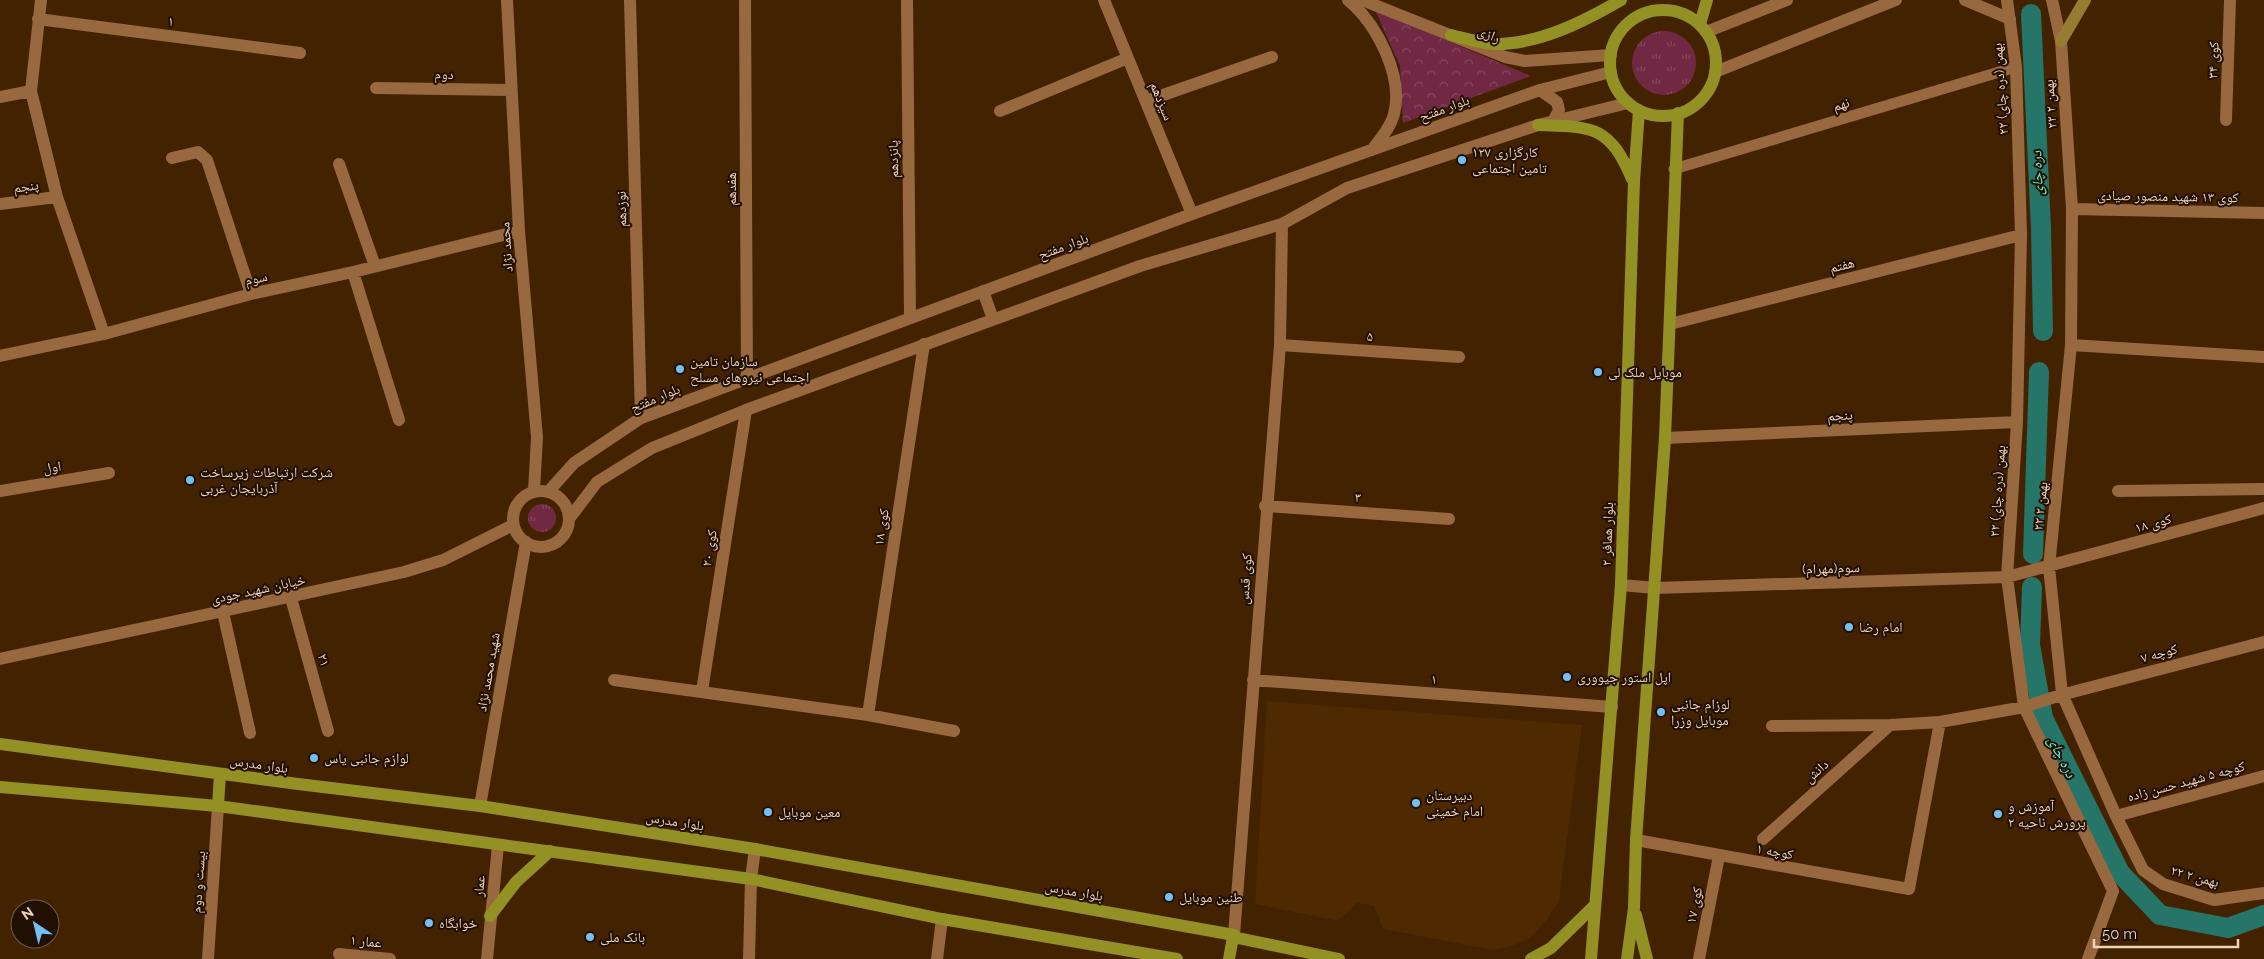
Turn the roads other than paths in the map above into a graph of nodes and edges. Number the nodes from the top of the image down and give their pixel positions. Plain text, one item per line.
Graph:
1 (40, 0) edge
2 (508, 0) edge
3 (630, 0) edge
4 (745, 0) edge
5 (907, 0) edge
6 (1104, 0) edge
7 (1348, 0) edge
8 (1621, 0) edge
9 (1707, 0) edge
10 (1787, 0) edge
11 (1896, 0) edge
12 (1965, 0) edge
13 (2007, 0) edge
14 (2052, 0) edge
15 (2085, 0) edge
16 (2230, 0) edge
17 (1367, 1) edge
18 (1651, 6) edge
19 (38, 19) junction
20 (2010, 19) junction
21 (1703, 28) junction
22 (1451, 35) junction
23 (2061, 41) junction
24 (300, 53) dead end
25 (1611, 54) junction
26 (1128, 58) junction
27 (1272, 58) dead end
28 (2016, 67) junction
29 (1611, 72) junction
30 (1715, 72) junction
31 (376, 88) dead end
32 (511, 90) junction
33 (1540, 90) junction
34 (31, 92) junction
35 (0, 97) edge
36 (1146, 100) junction
37 (1634, 106) junction
38 (1000, 111) dead end
39 (1678, 113) junction
40 (2226, 120) dead end
41 (1553, 121) junction
42 (1538, 125) junction
43 (1372, 150) junction
44 (172, 158) dead end
45 (339, 164) dead end
46 (1674, 169) junction
47 (1634, 181) junction
48 (57, 197) junction
49 (0, 204) edge
50 (2072, 208) junction
51 (2264, 213) edge
52 (1192, 214) junction
53 (1282, 224) junction
54 (520, 231) junction
55 (2021, 235) junction
56 (375, 266) junction
57 (353, 272) junction
58 (983, 292) junction
59 (251, 294) junction
60 (910, 318) junction
61 (993, 319) junction
62 (1670, 324) junction
63 (104, 334) junction
64 (924, 344) junction
65 (1280, 345) junction
66 (2072, 345) junction
67 (0, 356) edge
68 (2264, 356) edge
69 (1459, 357) dead end
70 (747, 378) junction
71 (746, 410) junction
72 (641, 418) junction
73 (399, 420) dead end
74 (2017, 422) junction
75 (1665, 438) junction
76 (109, 473) dead end
77 (2264, 489) edge
78 (0, 491) edge
79 (534, 491) junction
80 (2118, 491) dead end
81 (548, 492) junction
82 (1266, 506) junction
83 (2264, 508) edge
84 (568, 519) junction
85 (1448, 519) dead end
86 (514, 525) junction
87 (526, 542) junction
88 (2049, 566) junction
89 (2007, 577) junction
90 (1620, 585) junction
91 (1656, 588) junction
92 (291, 598) junction
93 (223, 612) junction
94 (2264, 642) edge
95 (0, 659) edge
96 (614, 680) dead end
97 (1253, 680) junction
98 (702, 691) junction
99 (2062, 694) junction
100 (1612, 707) junction
101 (2024, 707) junction
102 (868, 715) junction
103 (1940, 722) junction
104 (1890, 725) junction
105 (1772, 726) dead end
106 (328, 731) dead end
107 (954, 731) dead end
108 (250, 733) dead end
109 (0, 744) edge
110 (220, 774) junction
111 (2264, 776) edge
112 (0, 787) edge
113 (218, 806) junction
114 (480, 806) junction
115 (2116, 816) junction
116 (1763, 839) dead end
117 (1636, 840) junction
118 (498, 845) junction
119 (755, 849) junction
120 (550, 851) junction
121 (1719, 856) junction
122 (750, 879) junction
123 (2264, 893) edge
124 (1595, 904) junction
125 (1634, 908) junction
126 (490, 916) junction
127 (942, 919) junction
128 (1234, 936) junction
129 (339, 954) dead end
130 (1129, 955) edge
131 (208, 959) edge
132 (390, 959) edge
133 (487, 959) edge
134 (749, 959) edge
135 (937, 959) edge
136 (1177, 959) edge
137 (1228, 959) edge
138 (1339, 959) edge
139 (1531, 959) edge
140 (1590, 959) edge
141 (1627, 959) edge
142 (1647, 959) edge
143 (1699, 959) edge
144 (2088, 959) edge

1 - 19 street
2 - 32 street, محمد نژاد
3 - 72 street, نوزدهم
4 - 70 street, هفدهم
5 - 60 street, پانزدهم
6 - 26 street, سیزدهم
7 - 43 street
8 - 22 main road
9 - 21 main road
10 - 21 street
11 - 30 street
12 - 20 street
13 - 20 street, ۲۲ بهمن (دره چای)
14 - 23 street, ۲۲ بهمن ۲
15 - 23 main road
16 - 40 street, کوی ۳۴
17 - 22 street, رازی
18 - 21 main road
18 - 25 main road
19 - 24 street, ۱
19 - 34 street
20 - 28 street, ۲۲ بهمن (دره چای)
21 - 30 main road
22 - 25 street, رازی
23 - 50 street, ۲۲ بهمن ۲
25 - 29 main road
26 - 36 street, سیزدهم
26 - 38 street
27 - 36 street
28 - 46 lane, نهم
28 - 55 street, ۲۲ بهمن (دره چای)
29 - 33 street, بلوار مفتح
29 - 37 main road
30 - 39 main road
31 - 32 street, دوم
32 - 54 street, محمد نژاد
33 - 41 street
33 - 43 street, بلوار مفتح
34 - 35 street
34 - 48 street
36 - 52 street, سیزدهم
37 - 39 main road
37 - 41 street
37 - 47 main road, بلوار همافر ۲
39 - 46 main road
41 - 42 street
42 - 47 main road
42 - 53 street
43 - 52 street, بلوار مفتح
44 - 59 street
45 - 56 street
46 - 62 main road
47 - 90 main road, بلوار همافر ۲
48 - 49 street, پنجم
48 - 63 street
50 - 51 street, کوی ۱۳ شهید منصور صیادی
50 - 66 street, ۲۲ بهمن ۲
52 - 58 street, بلوار مفتح
53 - 61 street
53 - 65 street, کوی قدس
54 - 56 street, سوم
54 - 79 street, محمد نژاد
55 - 62 street, هفتم
55 - 74 street, ۲۲ بهمن (دره چای)
56 - 57 street, سوم
57 - 59 street, سوم
57 - 73 street
58 - 60 street, بلوار مفتح
58 - 61 street
59 - 63 street, سوم
60 - 70 street, بلوار مفتح
61 - 64 street
62 - 75 main road
63 - 67 street, سوم
64 - 71 street
64 - 102 street, کوی ۱۸
65 - 69 street, ۵
65 - 82 street, کوی قدس
66 - 68 street
66 - 88 street, ۲۲ بهمن ۲
70 - 72 street, بلوار مفتح
71 - 84 street
71 - 98 street, کوی ۲۰
72 - 81 street, بلوار مفتح
74 - 75 street, پنجم
74 - 89 street, ۲۲ بهمن (دره چای)
75 - 91 main road
76 - 78 street, اول
77 - 80 street
79 - 81 street
79 - 86 street
81 - 84 street
82 - 85 street, ۳
82 - 97 street, کوی قدس
83 - 88 street, کوی ۱۸
84 - 87 street
86 - 87 street
86 - 92 street, خیابان شهید جودی
87 - 114 street, شهید محمد نژاد
88 - 89 street, کوی ۱۸
88 - 99 street, ۲۲ بهمن ۲
89 - 91 street, سوم(مهرام)
89 - 101 street, ۲۲ بهمن (دره چای)
90 - 91 street, سوم(مهرام)
90 - 100 main road, بلوار همافر ۲
91 - 117 main road
92 - 93 street, خیابان شهید جودی
92 - 106 street, ۲۱
93 - 95 street, خیابان شهید جودی
93 - 108 street
94 - 99 street, کوچه ۷
96 - 98 street
97 - 100 street, ۱
97 - 128 street, کوی قدس
98 - 102 street
99 - 101 street, کوچه ۷
99 - 115 street, ۲۲ بهمن ۲
100 - 124 main road, بلوار همافر ۲
101 - 103 street, کوچه ۷
101 - 144 street, ۲۲ بهمن (دره چای)
102 - 107 street
103 - 104 street, کوچه ۷
103 - 121 street, کوچه ۱
104 - 105 street, کوچه ۷
104 - 116 street, دانش
109 - 110 main road, بلوار مدرس
110 - 113 main road
110 - 114 main road, بلوار مدرس
111 - 115 street, کوچه ۵ شهید حسن زاده
112 - 113 main road
113 - 118 main road
113 - 131 street, بیست و دوم
114 - 119 main road, بلوار مدرس
115 - 123 street, ۲۲ بهمن ۲
117 - 121 street, کوچه ۱
117 - 125 main road
118 - 120 main road
118 - 126 street, عمار
119 - 122 street
119 - 128 main road, بلوار مدرس
120 - 122 main road
120 - 126 main road
121 - 143 street, کوی ۱۷
122 - 127 main road
122 - 134 street
124 - 139 main road
124 - 140 main road, بلوار همافر ۲
125 - 141 main road
125 - 142 main road
126 - 133 street, عمار
127 - 130 main road
127 - 135 street
128 - 137 main road
128 - 138 main road, بلوار مدرس
129 - 132 street, عمار ۱
130 - 136 main road

